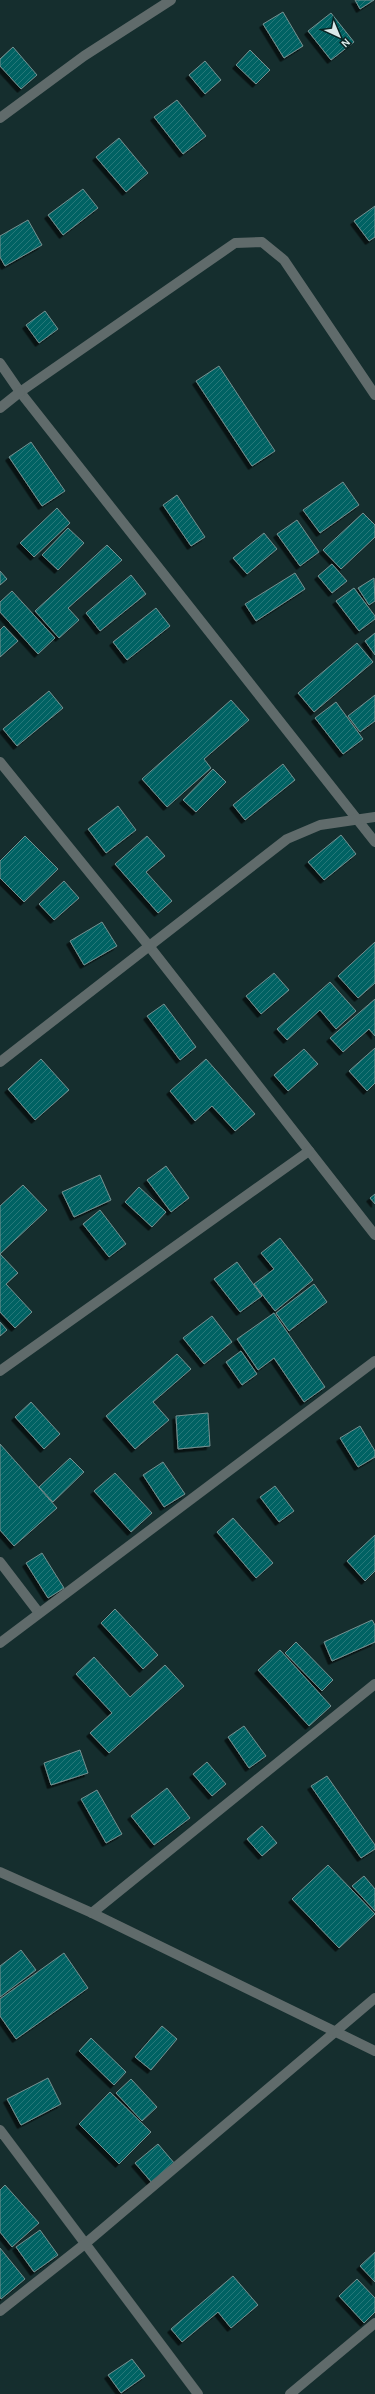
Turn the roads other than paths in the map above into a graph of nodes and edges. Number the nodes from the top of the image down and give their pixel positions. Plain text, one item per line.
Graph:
1 (171, 0) edge
2 (0, 118) edge
3 (0, 363) edge
4 (20, 392) junction
5 (375, 395) edge
6 (0, 408) edge
7 (0, 762) edge
8 (375, 817) edge
9 (356, 819) junction
10 (375, 842) edge
11 (149, 946) junction
12 (0, 1062) edge
13 (309, 1151) junction
14 (375, 1235) edge
15 (375, 1361) edge
16 (0, 1371) edge
17 (0, 1562) edge
18 (39, 1613) junction
19 (0, 1643) edge
20 (375, 1684) edge
21 (0, 1872) edge
22 (92, 1913) junction
23 (375, 1998) edge
24 (335, 2031) junction
25 (375, 2051) edge
26 (0, 2130) edge
27 (86, 2243) junction
28 (0, 2311) edge
29 (375, 2323) edge
30 (198, 2394) edge
31 (290, 2394) edge

1 - 2 street
3 - 4 street
4 - 5 street
4 - 6 street
4 - 9 street
7 - 11 street
8 - 9 street
9 - 10 street
9 - 11 street
11 - 12 street
11 - 13 street
13 - 14 street
13 - 16 street
15 - 18 street
17 - 18 street
18 - 19 street
20 - 22 street
21 - 22 street
22 - 24 street
23 - 24 street
24 - 25 street
24 - 27 street
26 - 27 street
27 - 28 street
27 - 30 street
29 - 31 street

